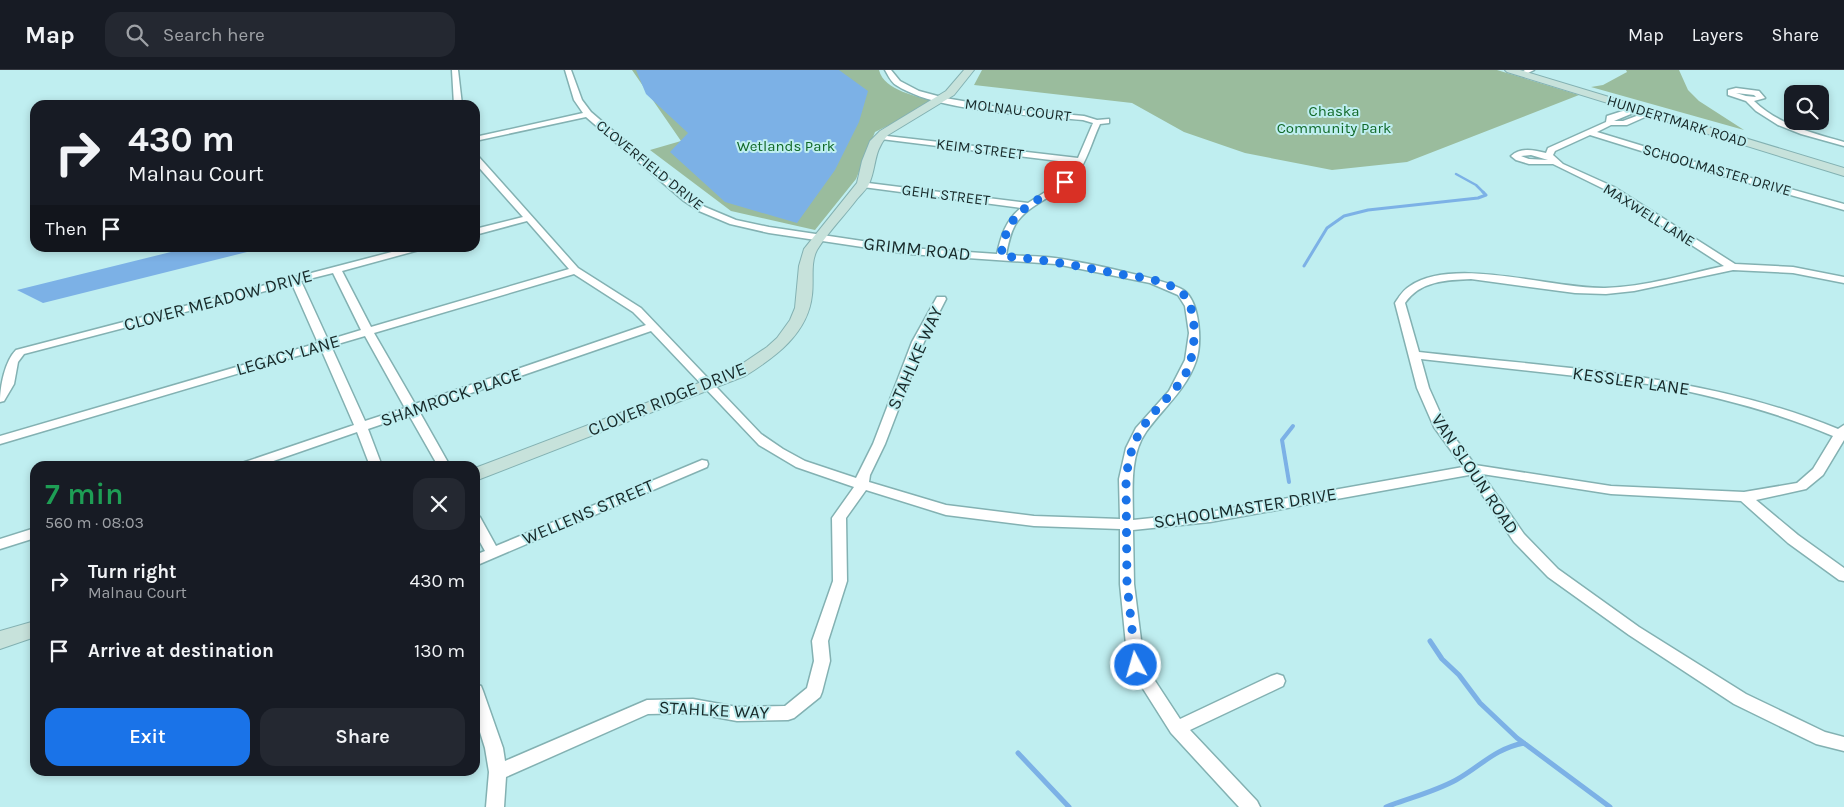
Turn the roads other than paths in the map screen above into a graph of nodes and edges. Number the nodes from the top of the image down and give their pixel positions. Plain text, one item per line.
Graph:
1 (455, 70) edge
2 (568, 70) edge
3 (888, 70) edge
4 (969, 70) edge
5 (1510, 70) edge
6 (1526, 72) edge
7 (1748, 99) dead end
8 (458, 100) edge
9 (940, 100) junction
10 (1635, 109) junction
11 (1650, 113) junction
12 (588, 114) junction
13 (1610, 123) junction
14 (1590, 132) junction
15 (881, 137) junction
16 (480, 138) edge
17 (1844, 144) edge
18 (1080, 161) junction
19 (480, 163) edge
20 (1844, 172) edge
21 (863, 184) junction
22 (1028, 206) junction
23 (1844, 207) edge
24 (530, 218) junction
25 (480, 231) edge
26 (820, 238) junction
27 (400, 252) edge
28 (1001, 256) junction
29 (1733, 267) junction
30 (336, 268) junction
31 (576, 270) junction
32 (295, 279) junction
33 (1844, 280) edge
34 (941, 299) dead end
35 (654, 326) junction
36 (368, 332) junction
37 (324, 345) junction
38 (1414, 355) junction
39 (708, 385) junction
40 (0, 398) edge
41 (411, 410) junction
42 (363, 427) junction
43 (1843, 433) edge
44 (0, 440) edge
45 (262, 461) edge
46 (374, 461) edge
47 (441, 461) edge
48 (702, 464) dead end
49 (1473, 471) junction
50 (480, 473) edge
51 (862, 486) junction
52 (1744, 497) junction
53 (1126, 525) junction
54 (480, 529) edge
55 (30, 535) edge
56 (0, 544) edge
57 (493, 553) junction
58 (480, 559) edge
59 (1844, 576) edge
60 (30, 631) edge
61 (0, 640) edge
62 (1278, 681) dead end
63 (480, 706) edge
64 (1177, 728) junction
65 (1844, 744) edge
66 (498, 772) junction
67 (495, 807) edge
68 (1251, 807) edge

1 - 8 street
2 - 12 street, CLOVERFIELD DRIVE
3 - 9 street, MOLNAU COURT
4 - 9 street, CLOVER RIDGE DRIVE
5 - 6 street, HUNDERTMARK ROAD
6 - 10 street, HUNDERTMARK ROAD
7 - 17 street
9 - 15 street, CLOVER RIDGE DRIVE
9 - 18 street, MOLNAU COURT
10 - 11 street, HUNDERTMARK ROAD
10 - 13 street, MAXWELL LANE
11 - 13 street
11 - 20 street, HUNDERTMARK ROAD
12 - 16 street
12 - 26 street, CLOVERFIELD DRIVE
13 - 14 street, MAXWELL LANE
14 - 23 street, SCHOOLMASTER DRIVE
14 - 29 street, MAXWELL LANE
15 - 18 street, KEIM STREET
15 - 21 street, CLOVER RIDGE DRIVE
18 - 22 street
19 - 24 street, SCHOOLMASTER DRIVE
21 - 22 street, GEHL STREET
21 - 26 street, CLOVER RIDGE DRIVE
22 - 28 street
24 - 25 street
24 - 31 street, SCHOOLMASTER DRIVE
26 - 28 street, GRIMM ROAD
26 - 39 street, CLOVER RIDGE DRIVE
27 - 30 street, CLOVER MEADOW DRIVE
28 - 53 street, GRIMM ROAD
29 - 33 street, VAN SLOUN ROAD
29 - 38 street, VAN SLOUN ROAD
30 - 32 street, CLOVER MEADOW DRIVE
30 - 36 street
31 - 35 street, SCHOOLMASTER DRIVE
31 - 36 street, LEGACY LANE
32 - 37 street
32 - 40 street, CLOVER MEADOW DRIVE
34 - 51 street, STAHLKE WAY
35 - 39 street, SCHOOLMASTER DRIVE
35 - 41 street, SHAMROCK PLACE
36 - 37 street, LEGACY LANE
36 - 41 street
37 - 42 street
37 - 44 street, LEGACY LANE
38 - 43 street, KESSLER LANE
38 - 49 street, VAN SLOUN ROAD
39 - 50 street, CLOVER RIDGE DRIVE
39 - 51 street, SCHOOLMASTER DRIVE
41 - 42 street, SHAMROCK PLACE
41 - 47 street
42 - 45 street, SHAMROCK PLACE
42 - 46 street
43 - 52 street, SCHOOLMASTER DRIVE
48 - 57 street, WELLENS STREET
49 - 52 street, SCHOOLMASTER DRIVE
49 - 53 street, SCHOOLMASTER DRIVE
49 - 65 street, VAN SLOUN ROAD
51 - 53 street, SCHOOLMASTER DRIVE
51 - 66 street, STAHLKE WAY
52 - 59 street
53 - 64 street, GRIMM ROAD
54 - 57 street
55 - 56 street
57 - 58 street, WELLENS STREET
60 - 61 street
62 - 64 street
63 - 66 street
64 - 68 street, GRIMM ROAD
66 - 67 street

